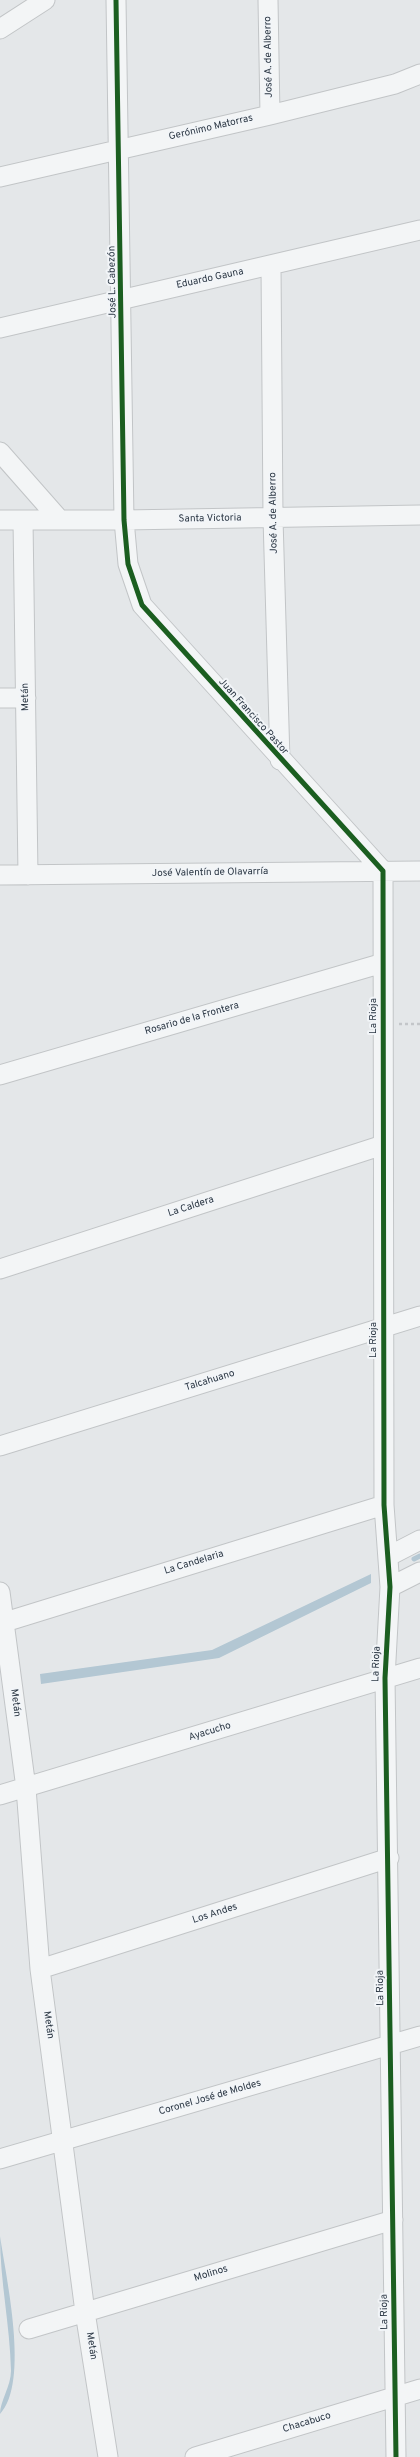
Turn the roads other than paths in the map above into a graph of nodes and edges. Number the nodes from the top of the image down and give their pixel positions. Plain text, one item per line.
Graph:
1 (45, 0) edge
2 (116, 0) edge
3 (268, 0) edge
4 (0, 29) edge
5 (420, 74) edge
6 (270, 114) junction
7 (120, 149) junction
8 (0, 177) edge
9 (420, 230) edge
10 (271, 266) junction
11 (122, 298) junction
12 (0, 328) edge
13 (0, 452) edge
14 (420, 515) edge
15 (273, 518) junction
16 (59, 519) junction
17 (0, 520) edge
18 (23, 520) junction
19 (124, 520) junction
20 (128, 564) joint
21 (0, 698) edge
22 (26, 698) junction
23 (280, 760) junction
24 (383, 871) junction
25 (420, 871) edge
26 (28, 875) junction
27 (0, 876) edge
28 (383, 963) junction
29 (0, 1075) edge
30 (383, 1145) junction
31 (0, 1269) edge
32 (420, 1316) edge
33 (383, 1327) junction
34 (0, 1446) edge
35 (384, 1505) junction
36 (420, 1540) edge
37 (389, 1556) junction
38 (420, 1572) edge
39 (390, 1587) junction
40 (0, 1592) edge
41 (5, 1622) junction
42 (420, 1668) edge
43 (385, 1678) junction
44 (26, 1788) junction
45 (0, 1795) edge
46 (389, 1858) junction
47 (40, 1969) junction
48 (420, 2036) edge
49 (391, 2045) junction
50 (64, 2140) junction
51 (7, 2157) edge
52 (393, 2220) junction
53 (85, 2312) junction
54 (28, 2328) dead end
55 (420, 2389) edge
56 (395, 2396) junction
57 (108, 2457) edge
58 (195, 2457) edge
59 (396, 2457) edge

1 - 4 street
2 - 7 street, José L. Cabezón
3 - 6 street, José A. de Alberro
5 - 6 street, Gerónimo Matorras
6 - 7 street, Gerónimo Matorras
7 - 8 street, Gerónimo Matorras
7 - 11 street, José L. Cabezón
9 - 10 street, Eduardo Gauna
10 - 11 street, Eduardo Gauna
10 - 15 street, José A. de Alberro
11 - 12 street, Eduardo Gauna
11 - 19 street, José L. Cabezón
13 - 16 street
14 - 15 street, Santa Victoria
15 - 19 street, Santa Victoria
15 - 23 street, José A. de Alberro
16 - 18 street, Santa Victoria
16 - 19 street, Santa Victoria
17 - 18 street, Santa Victoria
18 - 22 street, Metán
19 - 20 street, José L. Cabezón
20 - 23 street, Juan Francisco Pastor
21 - 22 street
22 - 26 street, Metán
23 - 24 street, Juan Francisco Pastor
24 - 25 street, José Valentín de Olavarría
24 - 26 street, José Valentín de Olavarría
24 - 28 street, La Rioja
26 - 27 street, José Valentín de Olavarría
28 - 29 street, Rosario de la Frontera
28 - 30 street, La Rioja
30 - 31 street, La Caldera
30 - 33 street, La Rioja
32 - 33 street, Talcahuano
33 - 34 street, Talcahuano
33 - 35 street, La Rioja
35 - 37 street, La Rioja
35 - 41 street, La Candelaria
36 - 37 street
37 - 39 street, La Rioja
38 - 39 street
39 - 43 street, La Rioja
40 - 41 street, Metán
41 - 44 street, Metán
42 - 43 street, Ayacucho
43 - 44 street, Ayacucho
43 - 46 street, La Rioja
44 - 45 street, Ayacucho
44 - 47 street, Metán
46 - 47 street, Los Andes
46 - 49 street, La Rioja
47 - 50 street, Metán
48 - 49 street, Coronel José de Moldes
49 - 50 street, Coronel José de Moldes
49 - 52 street, La Rioja
50 - 51 street, Coronel José de Moldes
50 - 53 street, Metán
52 - 53 street, Molinos
52 - 56 street, La Rioja
53 - 54 street, Molinos
53 - 57 street, Metán
55 - 56 street, Chacabuco
56 - 58 street, Chacabuco
56 - 59 street, La Rioja

